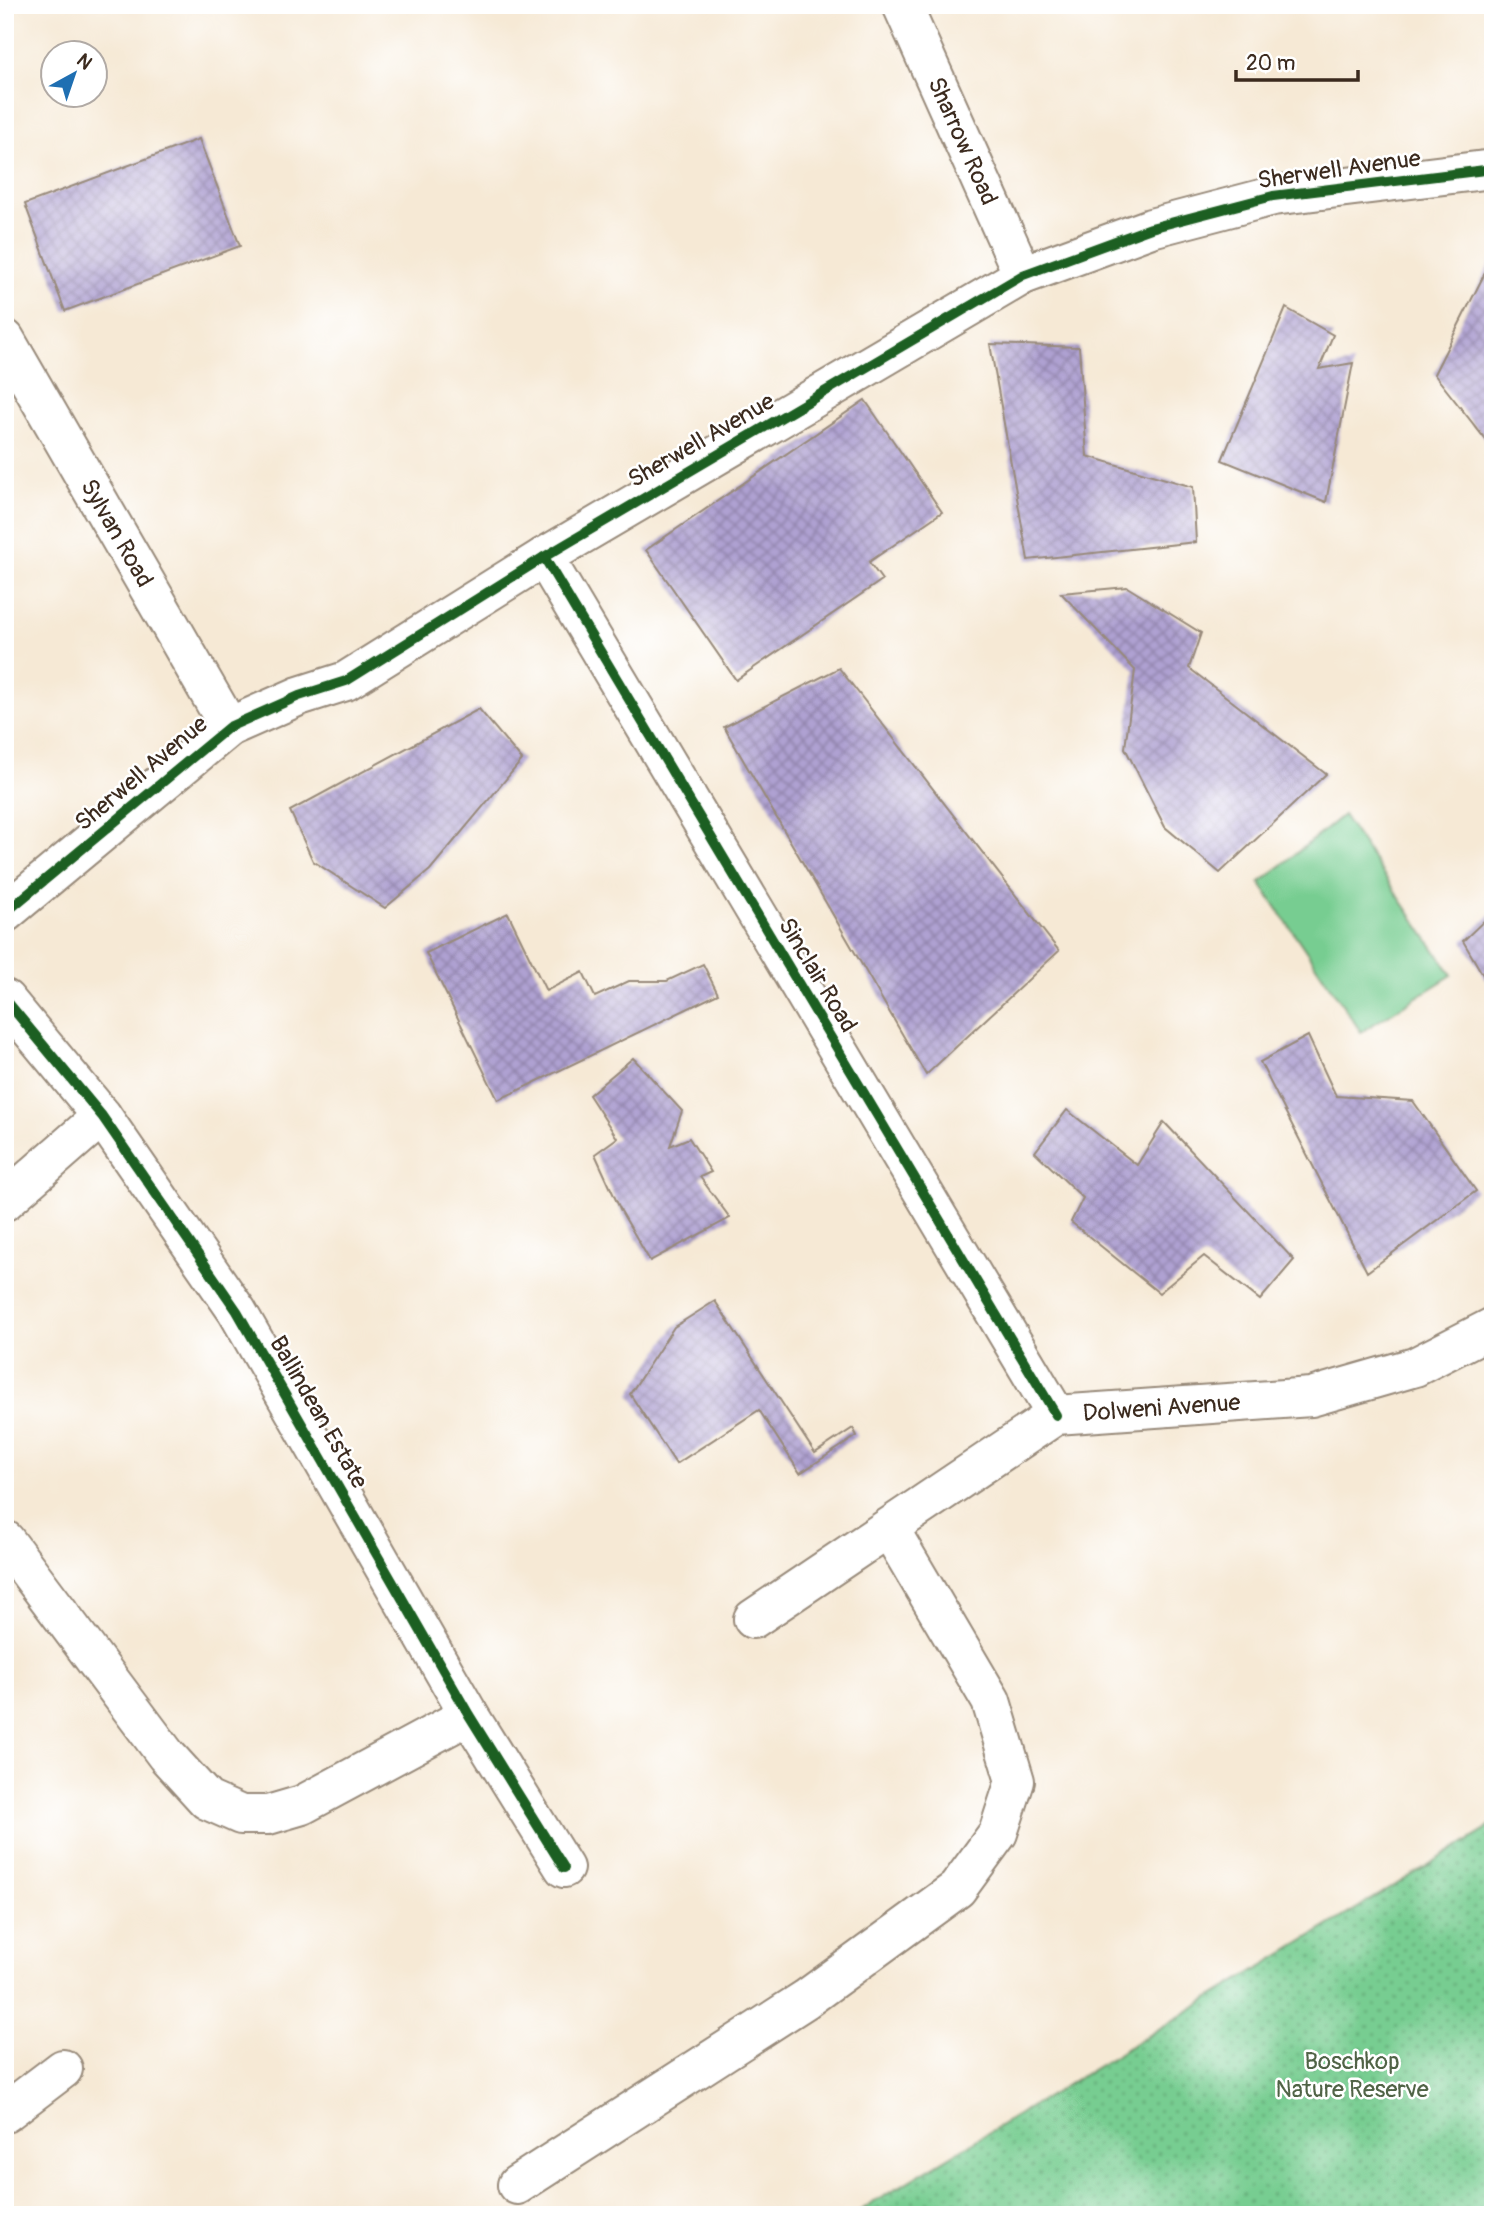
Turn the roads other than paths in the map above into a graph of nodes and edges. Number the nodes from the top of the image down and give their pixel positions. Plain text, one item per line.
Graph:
1 (902, 5) edge
2 (1493, 169) edge
3 (1023, 275) junction
4 (5, 339) edge
5 (544, 557) junction
6 (229, 727) junction
7 (5, 913) edge
8 (5, 999) edge
9 (102, 1116) junction
10 (5, 1202) edge
11 (1493, 1327) edge
12 (1056, 1415) junction
13 (888, 1528) junction
14 (5, 1540) edge
15 (753, 1619) dead end
16 (469, 1715) junction
17 (565, 1868) dead end
18 (63, 2068) dead end
19 (5, 2113) edge
20 (517, 2185) dead end

1 - 3 street, Sharrow Road
2 - 3 street, Sherwell Avenue
3 - 5 street, Sherwell Avenue
4 - 6 street, Sylvan Road
5 - 6 street, Sherwell Avenue
5 - 12 street, Sinclair Road
6 - 7 street, Sherwell Avenue
8 - 9 street, Ballindean Estate
9 - 10 street
9 - 16 street, Ballindean Estate
11 - 12 street, Dolweni Avenue
12 - 13 street, Dolweni Avenue
13 - 15 street, Dolweni Avenue
13 - 20 street
14 - 16 street
16 - 17 street, Ballindean Estate
18 - 19 street

